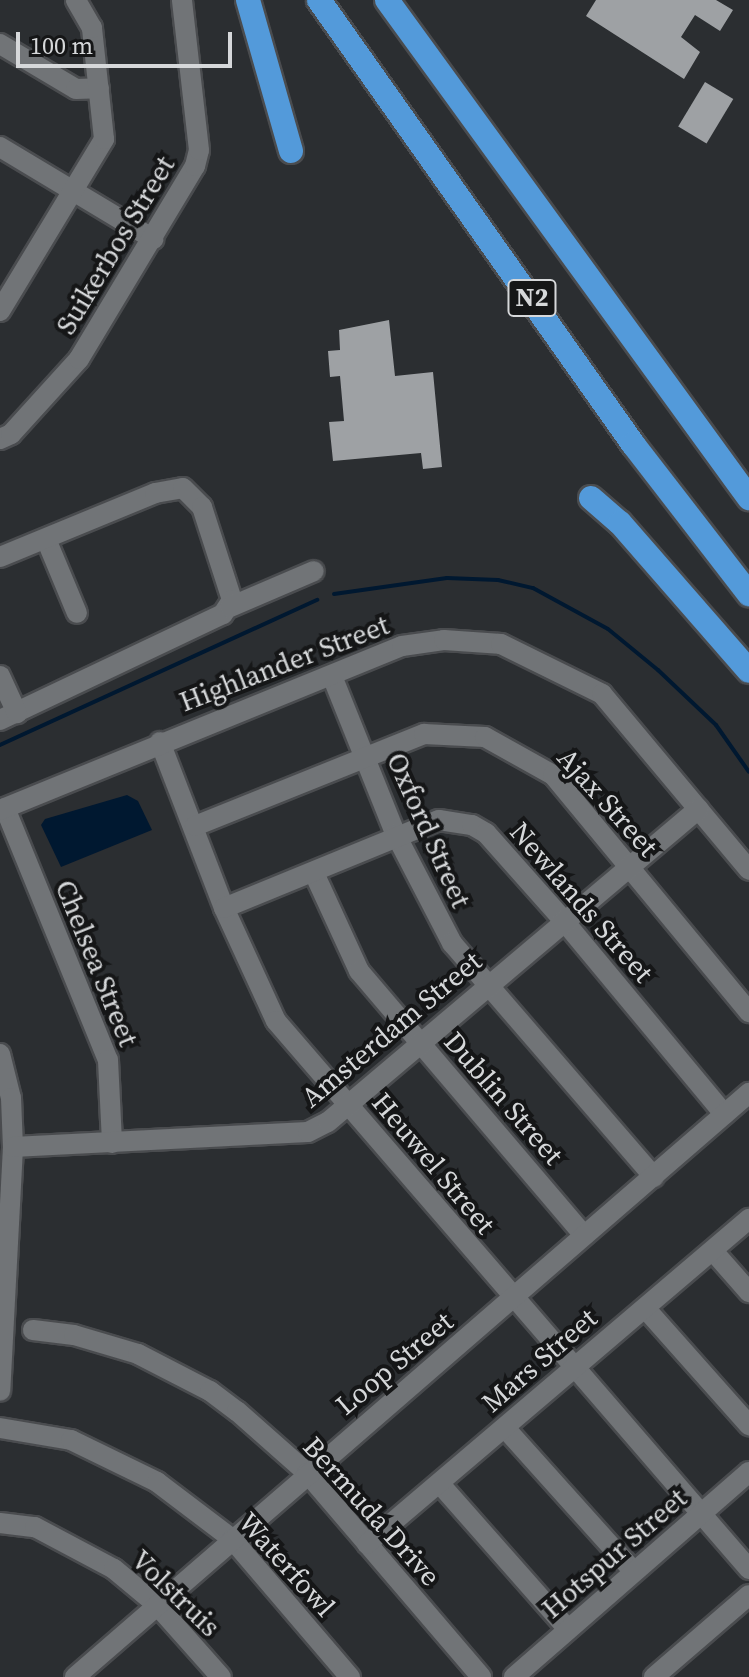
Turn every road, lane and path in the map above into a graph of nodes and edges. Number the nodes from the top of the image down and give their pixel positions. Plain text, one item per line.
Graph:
1 (76, 0) edge
2 (182, 0) edge
3 (248, 0) edge
4 (319, 0) edge
5 (387, 0) edge
6 (0, 44) edge
7 (99, 88) junction
8 (0, 147) edge
9 (291, 151) dead end
10 (74, 191) junction
11 (153, 239) junction
12 (0, 311) edge
13 (0, 439) edge
14 (591, 498) dead end
15 (749, 498) edge
16 (46, 539) junction
17 (0, 557) edge
18 (314, 571) dead end
19 (749, 594) edge
20 (230, 607) junction
21 (77, 613) dead end
22 (749, 671) edge
23 (0, 676) edge
24 (332, 676) junction
25 (8, 716) edge
26 (160, 742) junction
27 (365, 757) junction
28 (3, 809) edge
29 (698, 809) junction
30 (195, 826) junction
31 (396, 835) junction
32 (630, 867) junction
33 (749, 870) edge
34 (314, 873) junction
35 (224, 908) junction
36 (564, 921) junction
37 (487, 985) junction
38 (749, 1012) edge
39 (419, 1042) junction
40 (0, 1054) edge
41 (749, 1093) edge
42 (347, 1104) junction
43 (724, 1114) junction
44 (112, 1143) junction
45 (13, 1147) junction
46 (654, 1177) junction
47 (749, 1219) edge
48 (5, 1220) edge
49 (584, 1235) junction
50 (713, 1251) junction
51 (749, 1292) edge
52 (513, 1299) junction
53 (645, 1308) junction
54 (2, 1325) edge
55 (33, 1330) dead end
56 (572, 1367) junction
57 (0, 1391) edge
58 (749, 1425) edge
59 (0, 1428) edge
60 (505, 1428) junction
61 (749, 1472) edge
62 (307, 1473) junction
63 (440, 1484) junction
64 (701, 1516) junction
65 (0, 1523) edge
66 (232, 1539) junction
67 (367, 1544) junction
68 (749, 1569) edge
69 (634, 1572) junction
70 (749, 1595) edge
71 (157, 1605) junction
72 (568, 1629) junction
73 (213, 1675) edge
74 (75, 1677) edge
75 (350, 1677) edge
76 (481, 1677) edge
77 (514, 1677) edge
78 (654, 1677) edge

1 - 7 street
2 - 11 street, Suikerbos Street
3 - 9 highway
4 - 19 highway, N2
5 - 15 highway, N2
6 - 7 street
7 - 10 street
8 - 10 street
10 - 11 street
10 - 12 street
11 - 13 street, Suikerbos Street
14 - 22 highway
16 - 17 street
16 - 20 street
16 - 21 street
18 - 20 street
20 - 25 street
23 - 25 street
24 - 26 street, Highlander Street
24 - 27 street, Oxford Street
24 - 29 street, Highlander Street
26 - 28 street, Highlander Street
26 - 30 street, Heuwel Street
27 - 30 street, Ajax Street
27 - 31 street, Oxford Street
27 - 32 street, Ajax Street
28 - 44 street, Chelsea Street
29 - 32 street, Amsterdam Street
29 - 33 street, Highlander Street
30 - 35 street, Heuwel Street
31 - 34 street, Newlands Street
31 - 36 street, Newlands Street
31 - 37 street, Oxford Street
32 - 36 street, Amsterdam Street
32 - 38 street, Ajax Street
34 - 35 street, Newlands Street
34 - 39 street, Dublin Street
35 - 42 street, Heuwel Street
36 - 37 street, Amsterdam Street
36 - 43 street, Newlands Street
37 - 39 street, Amsterdam Street
37 - 46 street, Oxford Street
39 - 42 street, Amsterdam Street
39 - 49 street, Dublin Street
40 - 45 street
41 - 43 street, Loop Street
42 - 44 street, Amsterdam Street
42 - 52 street, Heuwel Street
43 - 46 street, Loop Street
44 - 45 street, Amsterdam Street
45 - 48 street
46 - 49 street, Loop Street
47 - 50 street, Mars Street
48 - 54 street
49 - 52 street, Loop Street
50 - 51 street
50 - 53 street, Mars Street
52 - 56 street, Heuwel Street
52 - 62 street, Loop Street
53 - 56 street, Mars Street
53 - 58 street
54 - 57 street
55 - 62 street, Bermuda Drive
56 - 60 street, Mars Street
56 - 64 street, Heuwel Street
59 - 66 street, Waterfowl
60 - 63 street, Mars Street
60 - 69 street
61 - 64 street, Hotspur Street
62 - 66 street, Loop Street
62 - 67 street, Bermuda Drive
63 - 67 street, Mars Street
63 - 72 street
64 - 68 street, Heuwel Street
64 - 69 street, Hotspur Street
65 - 71 street, Volstruis
66 - 71 street, Loop Street
66 - 75 street, Waterfowl
67 - 76 street, Bermuda Drive
69 - 72 street, Hotspur Street
70 - 78 street
71 - 73 street, Volstruis
71 - 74 street, Loop Street
72 - 77 street, Hotspur Street

